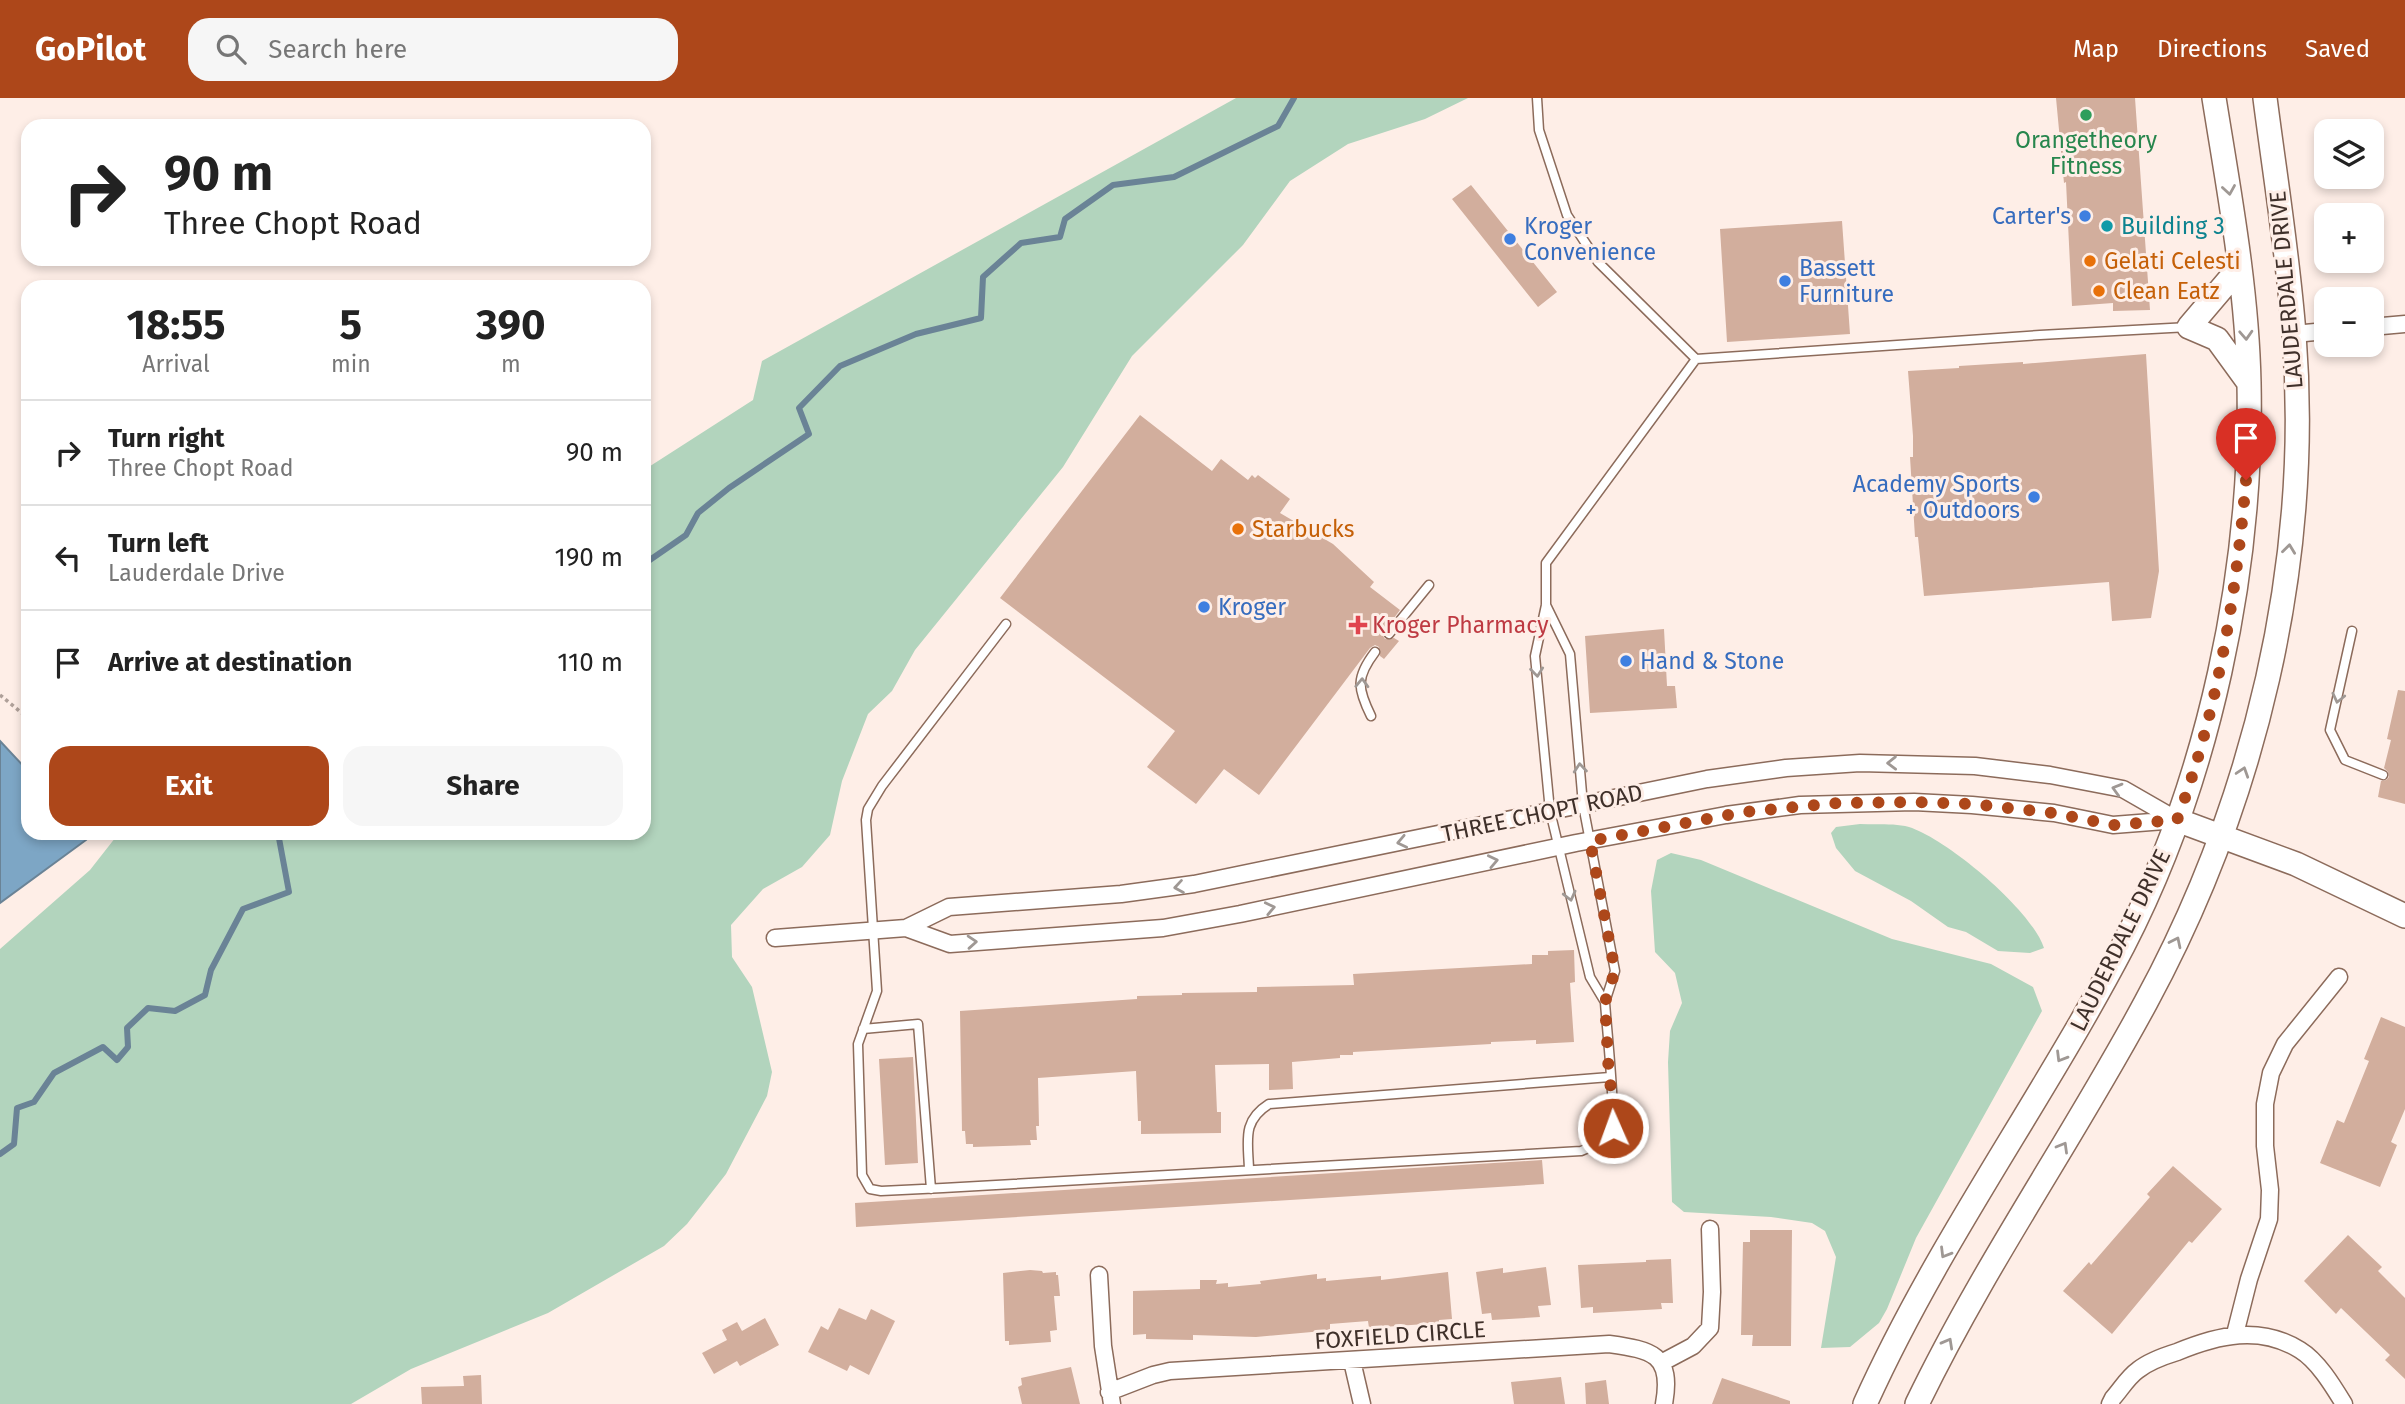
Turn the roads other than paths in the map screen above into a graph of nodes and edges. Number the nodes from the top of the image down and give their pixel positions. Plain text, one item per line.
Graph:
1 (1537, 98) edge
2 (2214, 98) edge
3 (2265, 98) edge
4 (2240, 267) junction
5 (2405, 324) edge
6 (2384, 326) edge
7 (2189, 327) junction
8 (2314, 332) edge
9 (2294, 334) junction
10 (1696, 359) junction
11 (2249, 383) junction
12 (1429, 584) dead end
13 (1546, 605) junction
14 (1006, 624) dead end
15 (2352, 631) dead end
16 (1390, 634) dead end
17 (1376, 652) dead end
18 (1371, 716) dead end
19 (2383, 775) dead end
20 (1583, 805) junction
21 (1550, 811) junction
22 (2177, 820) junction
23 (2220, 836) junction
24 (1590, 841) junction
25 (1558, 847) junction
26 (2405, 916) edge
27 (906, 928) junction
28 (873, 930) junction
29 (775, 938) dead end
30 (2339, 977) dead end
31 (1605, 1002) junction
32 (863, 1029) junction
33 (1609, 1077) junction
34 (1249, 1169) junction
35 (931, 1189) junction
36 (1710, 1229) dead end
37 (1099, 1275) dead end
38 (2235, 1334) junction
39 (1352, 1361) junction
40 (1661, 1363) junction
41 (1110, 1398) edge
42 (1362, 1404) edge
43 (1664, 1404) edge
44 (1865, 1404) edge
45 (1917, 1404) edge
46 (2110, 1404) edge
47 (2344, 1404) edge

1 - 10 lane
2 -> 4 main road, LAUDERDALE DRIVE
3 - 9 main road, LAUDERDALE DRIVE
4 - 7 main road
4 -> 11 main road, LAUDERDALE DRIVE
5 - 6 street
7 - 10 lane
7 - 11 main road
8 - 9 street
23 -> 9 main road, LAUDERDALE DRIVE
10 - 13 lane
11 - 22 main road, LAUDERDALE DRIVE
12 - 16 lane
20 -> 13 lane
13 -> 21 lane
14 - 28 lane
15 -> 19 lane
18 -> 17 lane
20 - 21 street, THREE CHOPT ROAD
22 -> 20 street, THREE CHOPT ROAD
20 - 24 lane
21 - 25 lane
21 -> 27 street, THREE CHOPT ROAD
22 - 23 main road, THREE CHOPT ROAD
22 - 24 street, THREE CHOPT ROAD
22 -> 44 main road, LAUDERDALE DRIVE
23 - 26 main road, THREE CHOPT ROAD
45 -> 23 main road, LAUDERDALE DRIVE
24 - 25 street, THREE CHOPT ROAD
24 - 31 lane
27 -> 25 street, THREE CHOPT ROAD
25 -> 31 lane
27 - 28 street, THREE CHOPT ROAD
28 - 29 street, THREE CHOPT ROAD
28 - 32 lane
30 - 38 street
31 - 33 lane
32 - 35 lane
32 - 35 lane
33 - 34 lane
33 - 34 lane
34 - 35 lane
36 - 40 street
37 - 41 street
38 - 46 street
38 - 47 street
39 - 40 street, FOXFIELD CIRCLE
39 - 41 street, FOXFIELD CIRCLE
39 - 42 street
40 - 43 street

